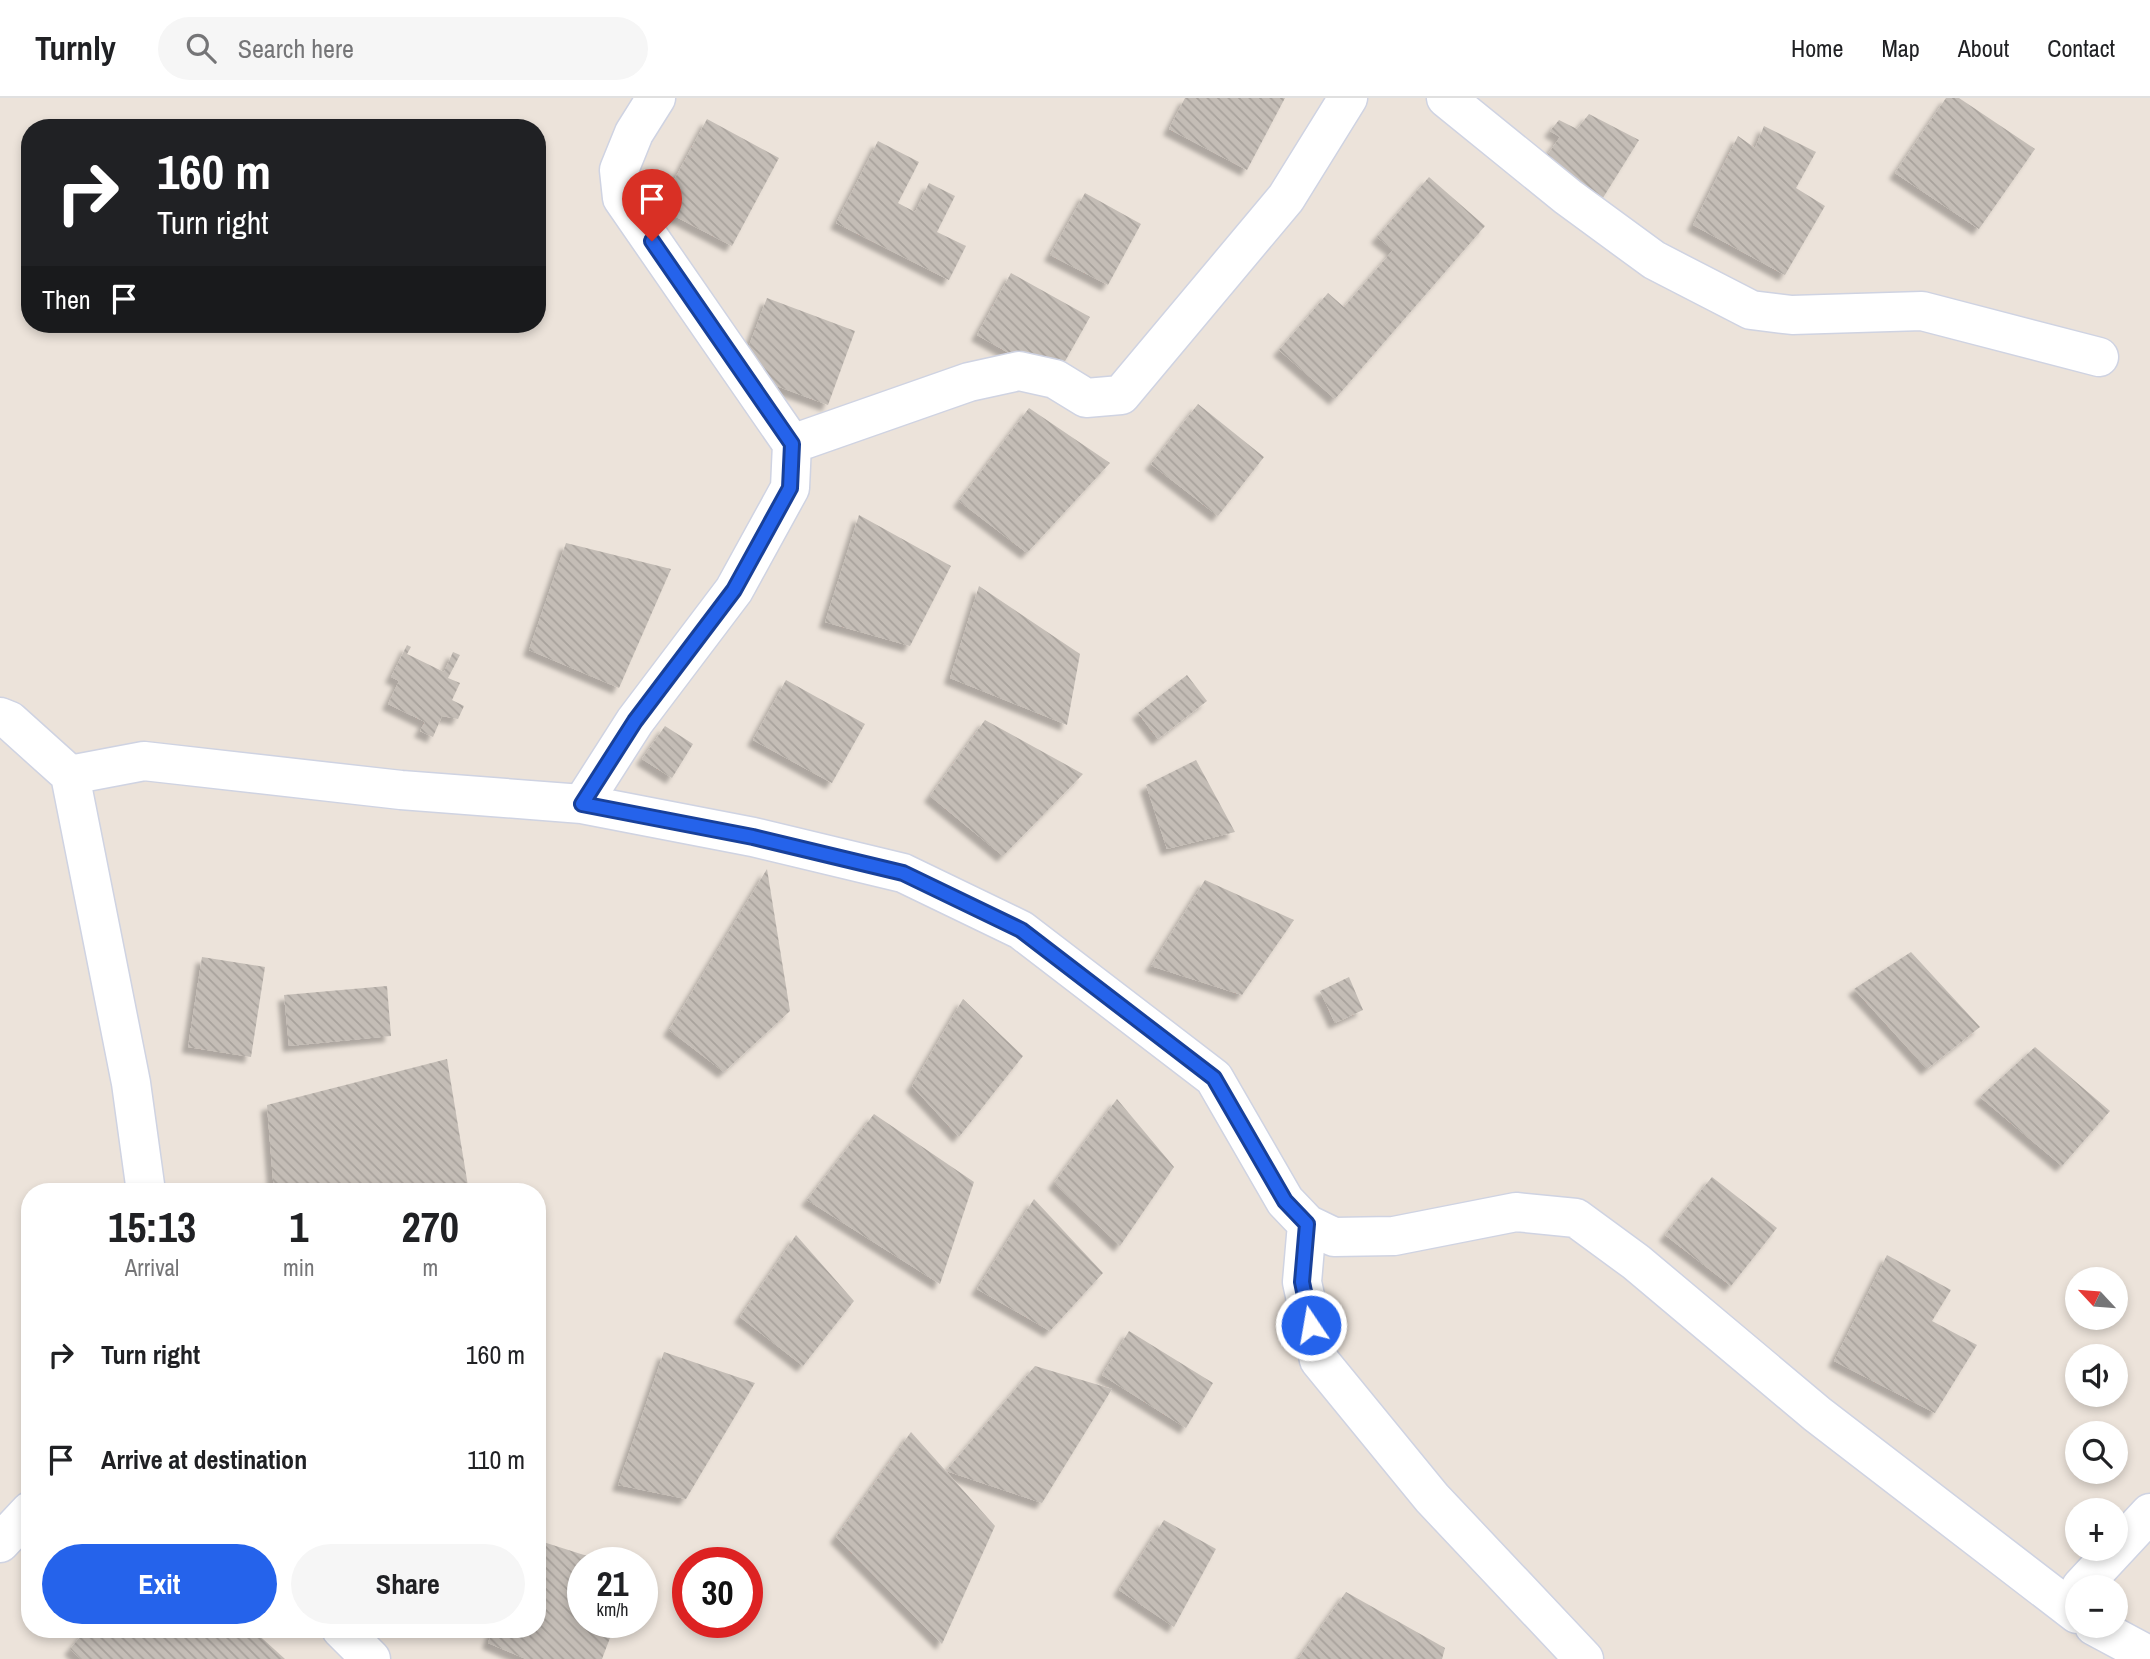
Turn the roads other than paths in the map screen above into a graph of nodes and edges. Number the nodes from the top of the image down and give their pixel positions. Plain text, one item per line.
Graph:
1 (656, 98) edge
2 (1348, 98) edge
3 (1446, 98) edge
4 (2099, 357) dead end
5 (792, 444) junction
6 (0, 717) edge
7 (70, 775) junction
8 (582, 804) junction
9 (145, 1183) edge
10 (1307, 1224) junction
11 (2150, 1513) edge
12 (21, 1521) edge
13 (0, 1543) edge
14 (2102, 1575) edge
15 (2065, 1595) edge
16 (350, 1638) edge
17 (2125, 1638) edge
18 (2150, 1656) edge
19 (370, 1659) edge
20 (1584, 1659) edge

1 - 5 street
2 - 5 street
3 - 4 street
5 - 8 street
6 - 7 street
7 - 8 street
7 - 9 street
8 - 10 street
10 - 15 street
10 - 20 street
11 - 14 street
12 - 13 street
16 - 19 street
17 - 18 street

